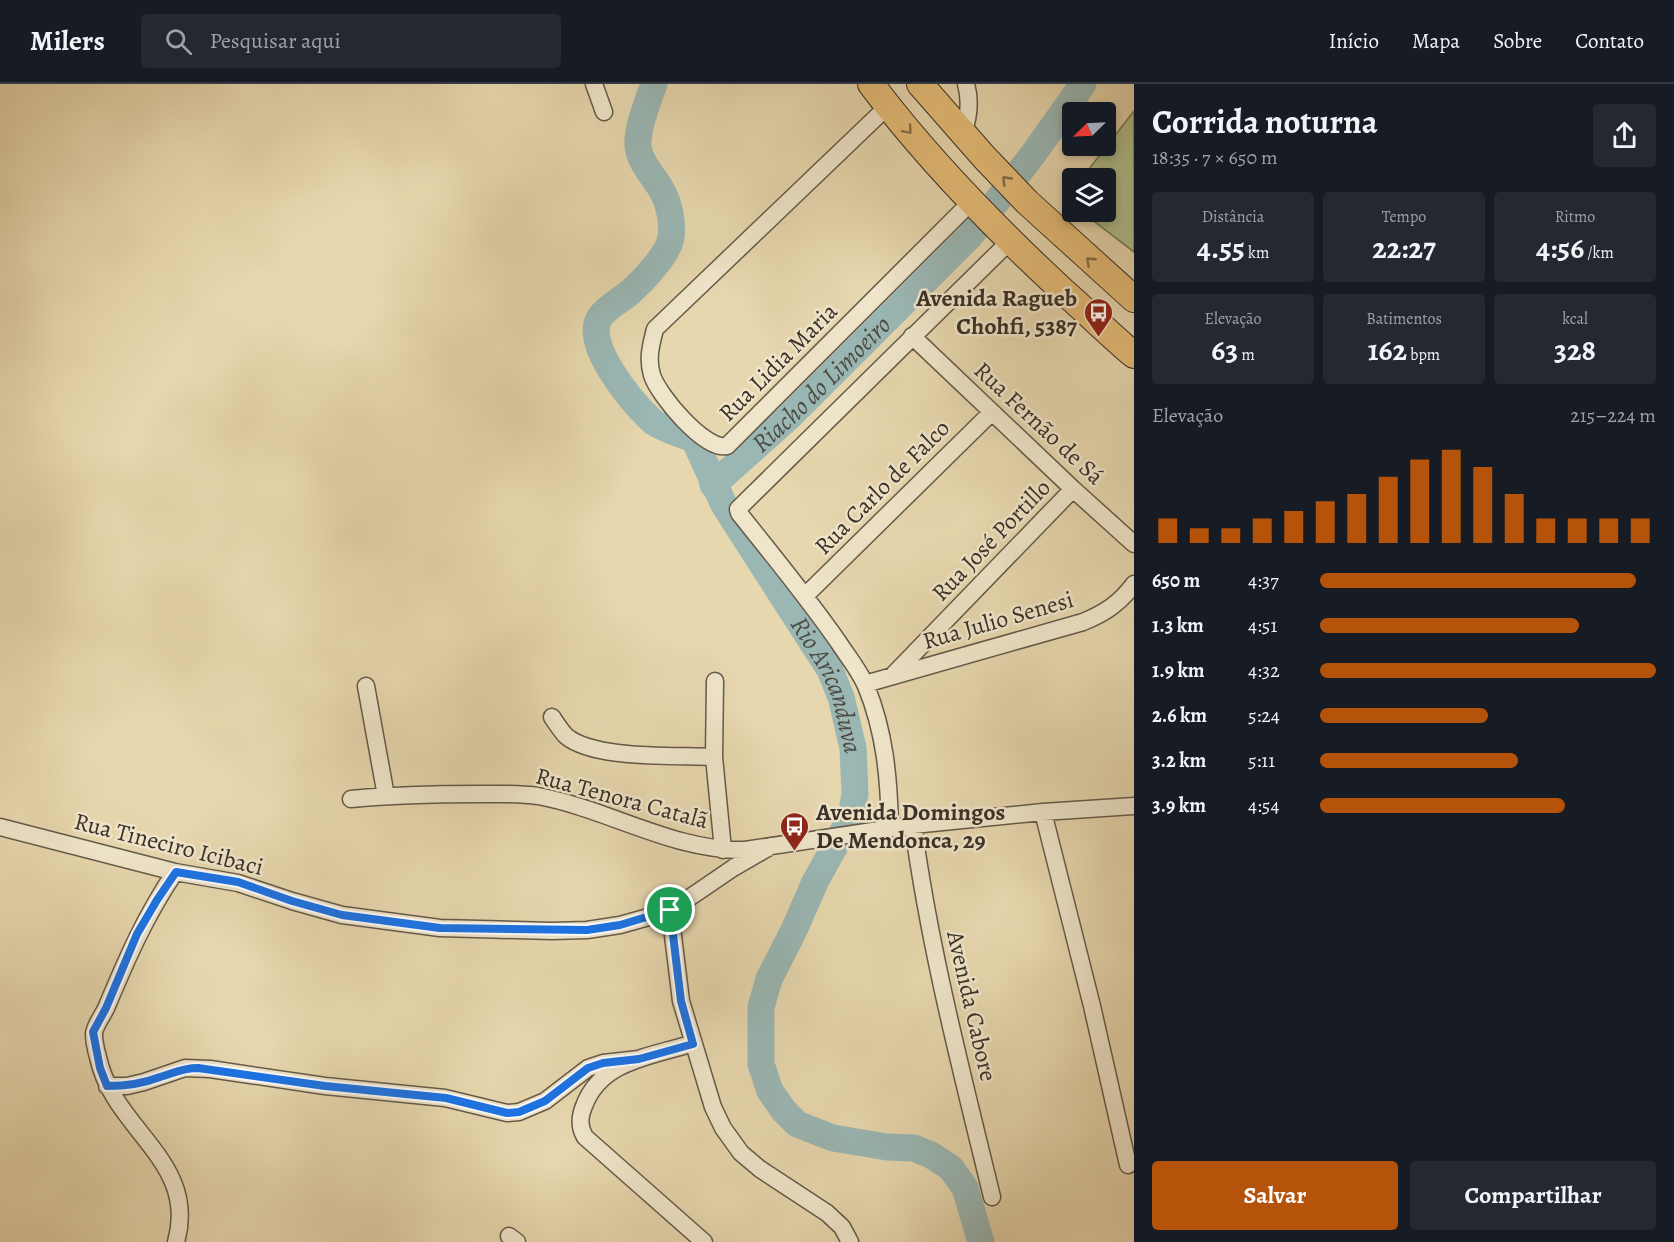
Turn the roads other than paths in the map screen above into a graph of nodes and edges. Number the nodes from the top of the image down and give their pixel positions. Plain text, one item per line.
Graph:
1 (594, 84) edge
2 (872, 84) edge
3 (920, 84) edge
4 (966, 84) edge
5 (888, 106) junction
6 (604, 112) dead end
7 (963, 134) junction
8 (974, 205) junction
9 (1005, 237) junction
10 (1134, 299) edge
11 (912, 336) junction
12 (1134, 355) edge
13 (992, 412) junction
14 (1073, 489) junction
15 (1134, 544) edge
16 (1134, 584) edge
17 (806, 596) junction
18 (893, 675) junction
19 (715, 681) dead end
20 (865, 684) junction
21 (366, 686) dead end
22 (552, 717) dead end
23 (714, 757) junction
24 (386, 796) junction
25 (351, 799) dead end
26 (1134, 806) edge
27 (1043, 812) junction
28 (913, 825) junction
29 (0, 827) edge
30 (890, 828) junction
31 (771, 846) junction
32 (723, 850) junction
33 (176, 872) junction
34 (670, 910) junction
35 (693, 1044) junction
36 (639, 1059) junction
37 (107, 1086) junction
38 (1128, 1165) dead end
39 (992, 1197) dead end
40 (699, 1241) edge
41 (177, 1242) edge
42 (850, 1242) edge

1 - 6 street
2 - 5 main road
3 - 7 main road
4 - 7 street
5 -> 8 main road
5 - 8 street, Rua Lidia Maria
10 -> 7 main road
8 - 9 main road
9 - 11 street
9 - 12 main road
11 - 13 street, Rua Fernão de Sá
11 - 17 street
13 - 14 street, Rua Fernão de Sá
13 - 17 street, Rua Carlo de Falco
14 - 15 street, Rua Fernão de Sá
14 - 18 street, Rua José Portillo
16 - 18 street, Rua Julio Senesi
17 - 20 street
18 - 20 street, Rua Julio Senesi
19 - 23 street
20 - 30 street
21 - 24 street
22 - 23 street
23 - 32 street
24 - 25 street, Rua Tenora Catalã
24 - 32 street, Rua Tenora Catalã
26 - 27 street, Rua Tenora Catalã
27 - 28 street, Rua Tenora Catalã
27 - 38 street
28 - 30 street, Rua Tenora Catalã
28 - 39 street, Avenida Cabore
29 - 33 street, Rua Tineciro Icibaci
30 - 31 street, Rua Tenora Catalã
31 - 32 street, Rua Tenora Catalã
31 - 34 street, Rua Tineciro Icibaci
33 - 34 street, Rua Tineciro Icibaci
33 - 37 street
34 - 35 street
35 - 36 street
35 - 42 street
36 - 37 street
36 - 40 street
37 - 41 street

